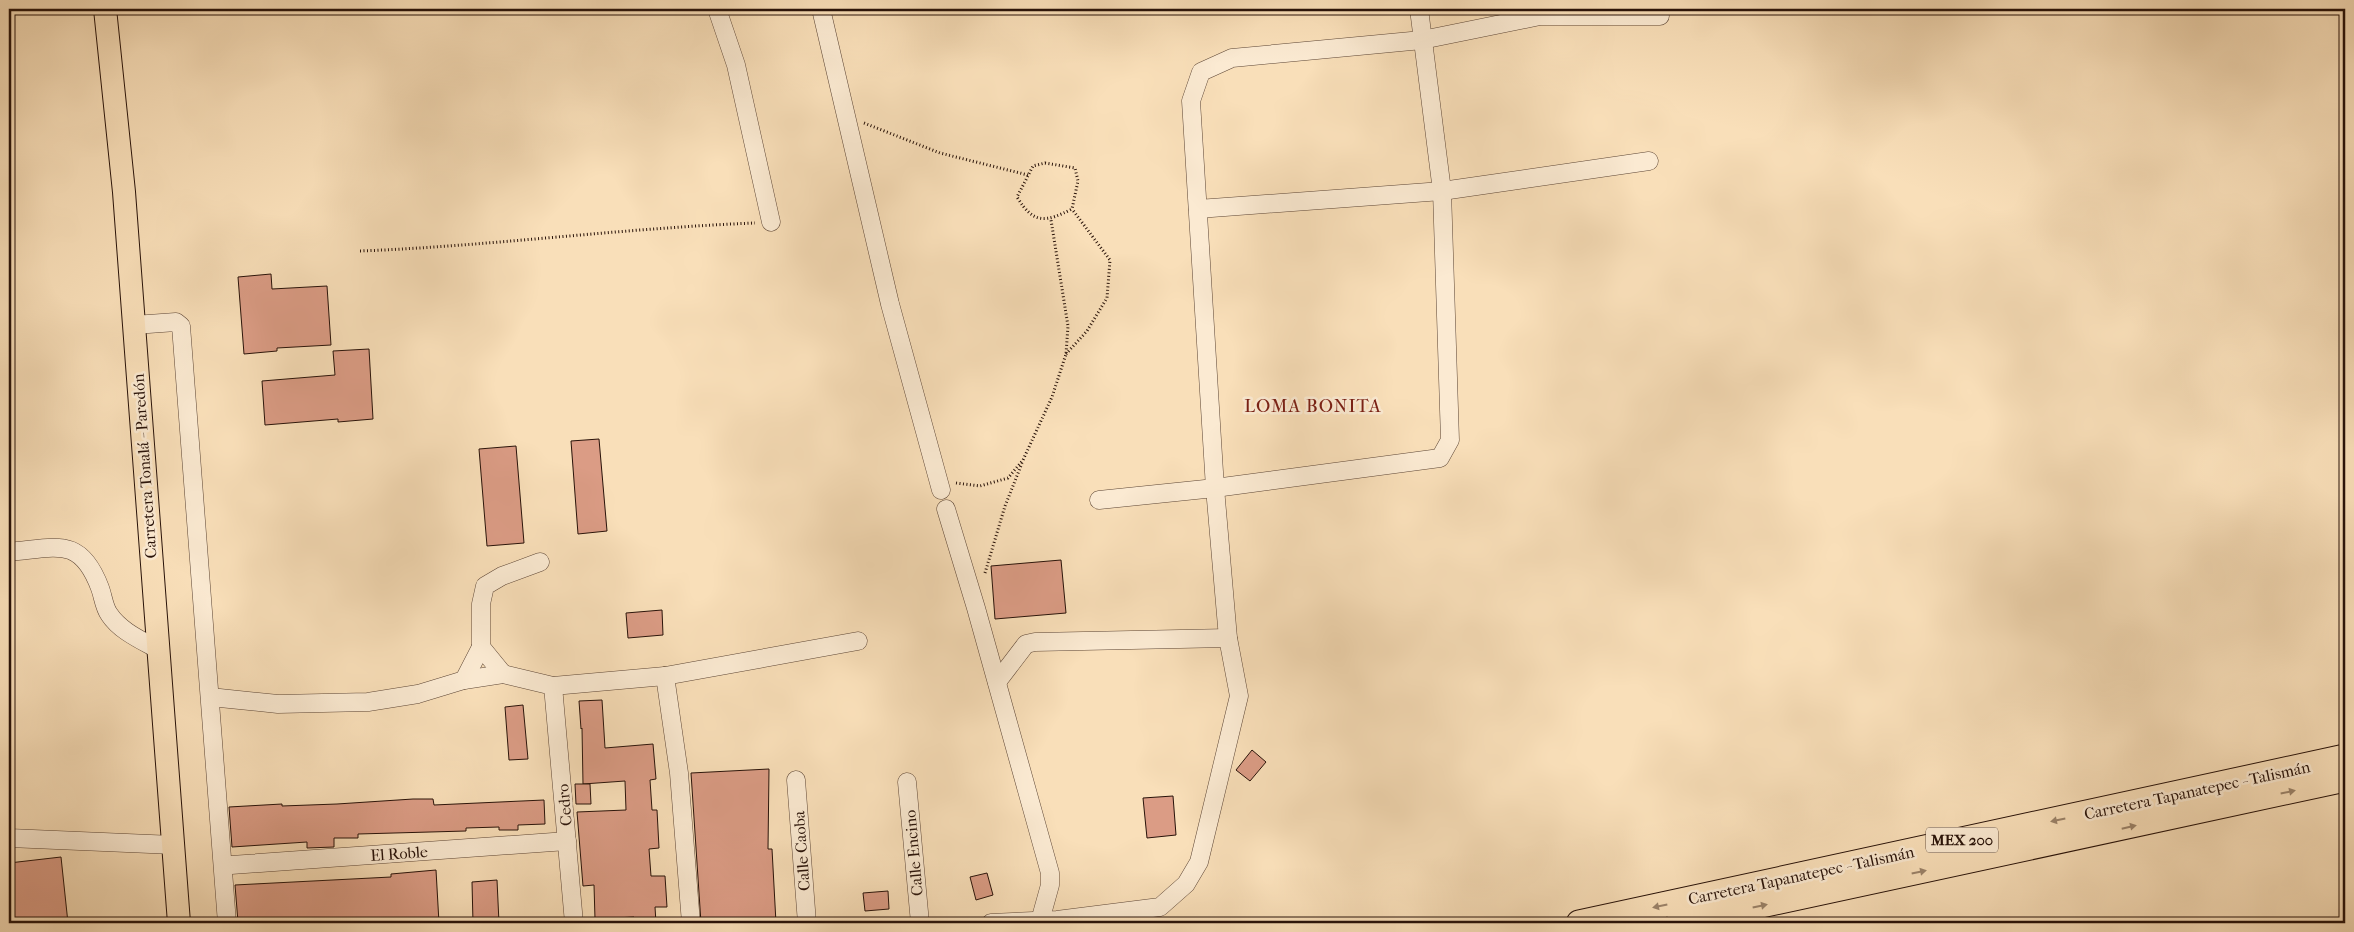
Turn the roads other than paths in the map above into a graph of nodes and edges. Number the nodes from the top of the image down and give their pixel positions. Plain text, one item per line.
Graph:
1 (105, 9) edge
2 (717, 9) edge
3 (821, 9) edge
4 (1419, 9) edge
5 (1660, 16) dead end
6 (1422, 40) junction
7 (1649, 161) dead end
8 (1442, 191) junction
9 (1198, 209) junction
10 (770, 222) road end
11 (134, 325) junction
12 (1215, 488) junction
13 (941, 490) dead end
14 (1099, 500) dead end
15 (946, 510) road end
16 (9, 552) edge
17 (540, 562) dead end
18 (1228, 638) junction
19 (858, 641) dead end
20 (481, 647) junction
21 (158, 650) junction
22 (503, 674) junction
23 (665, 676) junction
24 (464, 680) junction
25 (997, 682) junction
26 (553, 686) junction
27 (210, 697) junction
28 (2345, 757) edge
29 (2345, 779) edge
30 (796, 780) dead end
31 (907, 782) dead end
32 (9, 838) edge
33 (567, 841) junction
34 (174, 845) junction
35 (231, 865) dead end
36 (1052, 921) edge
37 (179, 923) edge
38 (228, 923) edge
39 (574, 923) edge
40 (691, 923) edge
41 (807, 923) edge
42 (920, 923) edge
43 (991, 923) edge
44 (1580, 923) edge
45 (1678, 923) edge

1 - 11 main road, Carretera Tonalá - Paredón
2 - 10 street
3 - 13 street
4 - 6 street
5 - 6 street
6 - 8 street
6 - 9 street
7 - 8 street
8 - 9 street
8 - 12 street
9 - 12 street
11 - 21 main road, Carretera Tonalá - Paredón
11 - 27 street
12 - 14 street
12 - 18 street
15 - 25 street
16 - 21 street
17 - 20 street
18 - 25 street
18 - 36 street
19 - 23 street
20 - 22 street
20 - 24 street
21 - 34 main road, Carretera Tonalá - Paredón
22 - 24 street
22 - 26 street
23 - 26 street
23 - 40 street
24 - 27 street
25 - 36 street
26 - 33 street, Cedro
27 - 38 street
28 -> 44 highway, Carretera Tapanatepec - Talismán / MEX 200
45 -> 29 highway, Carretera Tapanatepec - Talismán / MEX 200
30 - 41 street, Calle Caoba
31 - 42 street, Calle Encino
32 - 34 street
33 - 35 street, El Roble
33 - 39 street, Cedro
34 - 37 main road, Carretera Tonalá - Paredón
36 - 43 street

